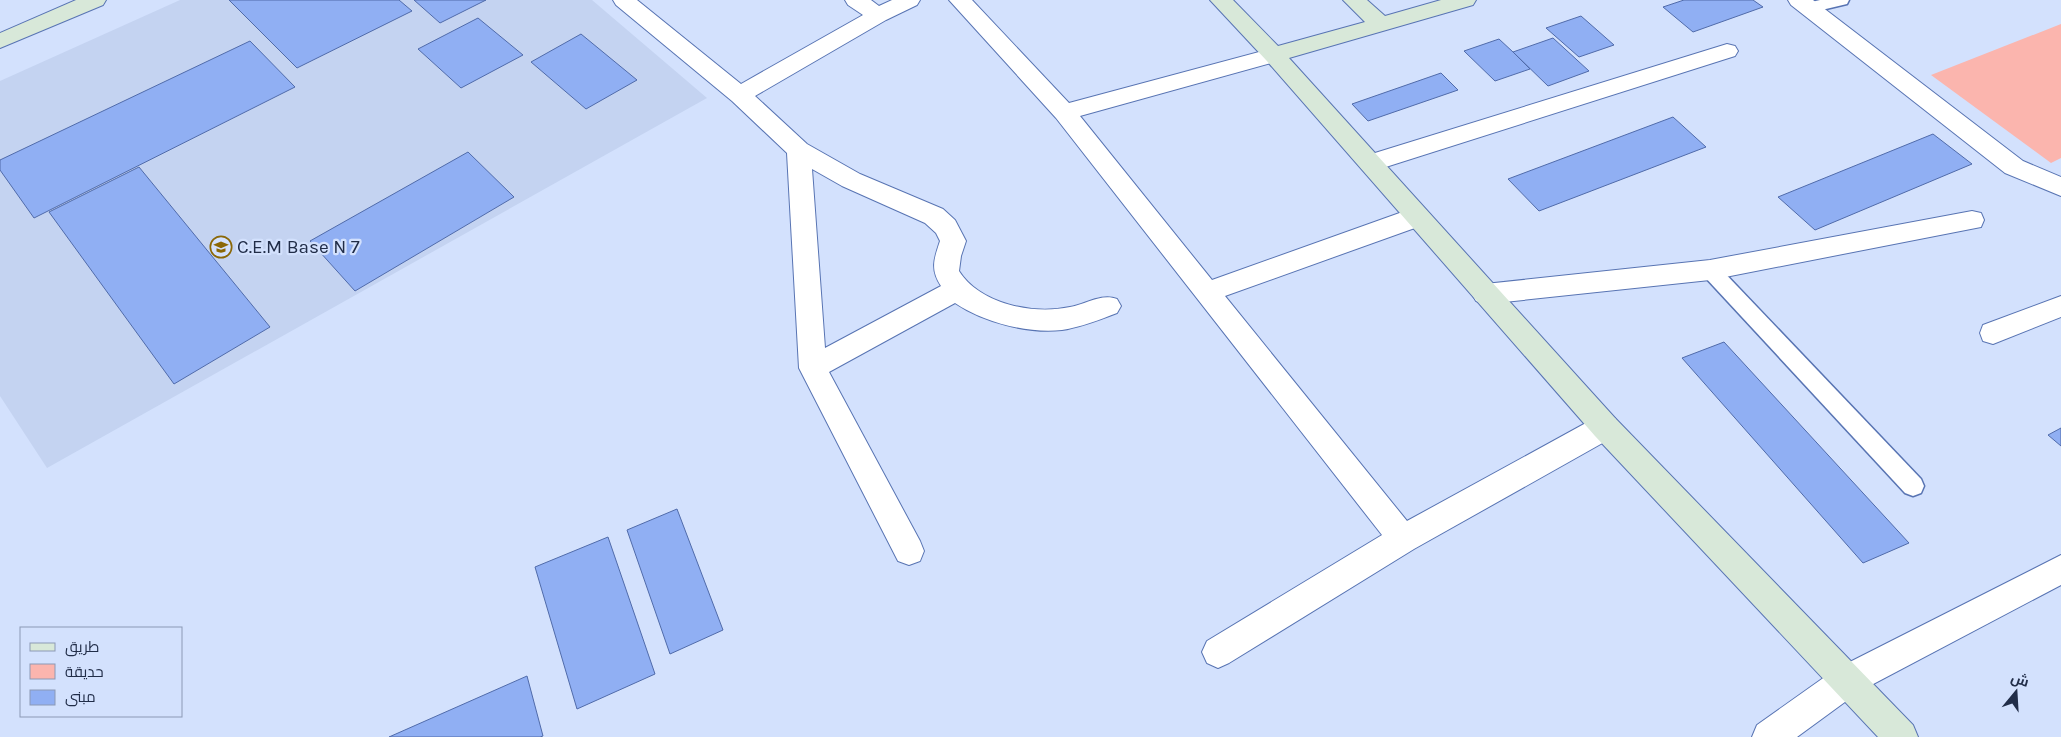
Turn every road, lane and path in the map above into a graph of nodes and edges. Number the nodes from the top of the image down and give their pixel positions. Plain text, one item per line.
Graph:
1 (95, 0) edge
2 (624, 0) edge
3 (856, 0) edge
4 (909, 0) edge
5 (960, 0) edge
6 (1221, 0) edge
7 (1354, 0) edge
8 (1465, 0) edge
9 (1841, 0) edge
10 (1804, 4) edge
11 (878, 15) junction
12 (1380, 23) junction
13 (0, 41) edge
14 (1727, 51) dead end
15 (1274, 55) junction
16 (740, 95) junction
17 (1064, 112) junction
18 (799, 150) junction
19 (1370, 163) junction
20 (2061, 187) edge
21 (1417, 217) junction
22 (1972, 220) dead end
23 (1710, 270) junction
24 (958, 289) junction
25 (1207, 292) junction
26 (1485, 294) junction
27 (1108, 306) dead end
28 (2061, 306) edge
29 (1993, 333) dead end
30 (813, 368) junction
31 (1605, 426) junction
32 (1914, 486) dead end
33 (1403, 539) junction
34 (909, 551) dead end
35 (2061, 568) edge
36 (1218, 652) dead end
37 (1848, 680) junction
38 (1769, 737) edge
39 (1900, 737) edge

1 - 13 street
2 - 16 street
3 - 11 street
4 - 11 street
5 - 17 street
6 - 15 street
7 - 12 street
8 - 12 street
9 - 10 lane
10 - 20 street
11 - 16 street
12 - 15 street
14 - 19 street
15 - 17 street
15 - 19 street
16 - 18 street
17 - 25 street
18 - 24 street
18 - 30 street
19 - 21 street
21 - 25 street
21 - 26 street
22 - 23 street
23 - 26 street
23 - 32 lane
24 - 27 street
24 - 30 street
25 - 33 street
26 - 31 street
28 - 29 street
30 - 34 street
31 - 33 street
31 - 37 street
33 - 36 street
35 - 37 street
37 - 38 street
37 - 39 street

